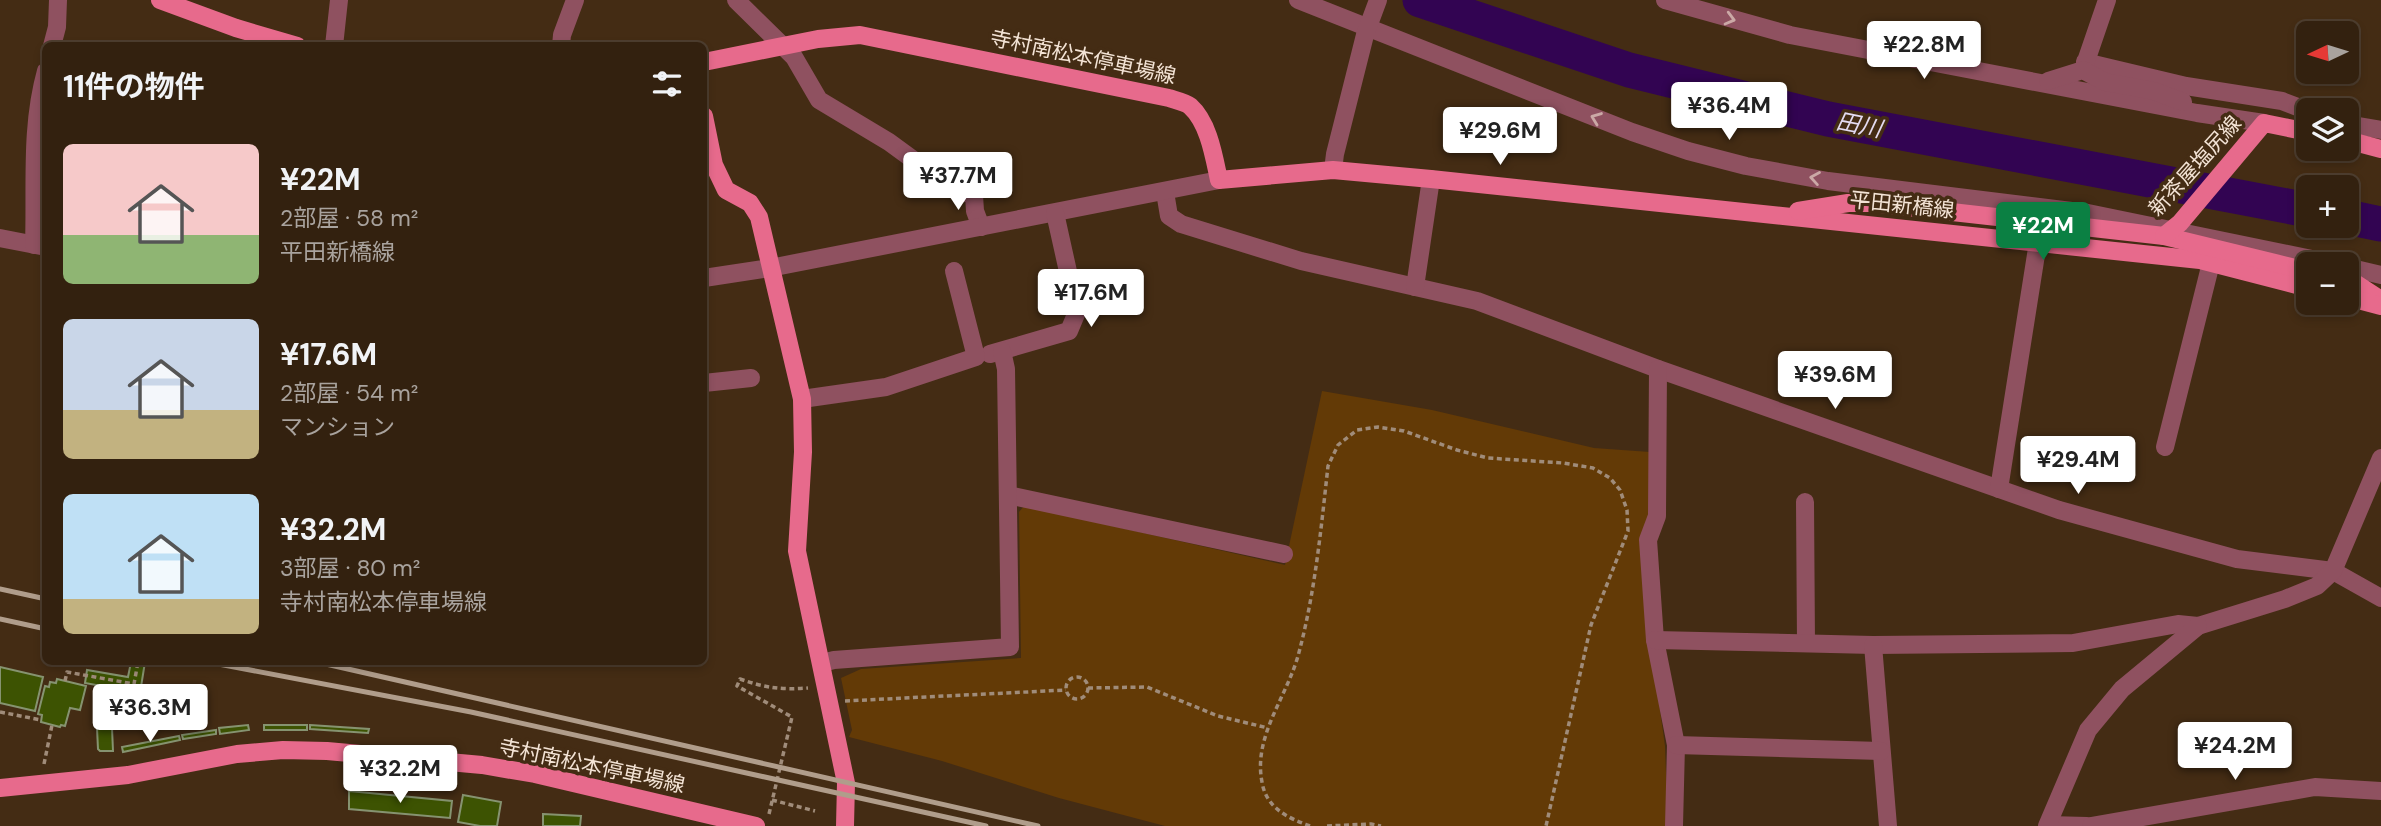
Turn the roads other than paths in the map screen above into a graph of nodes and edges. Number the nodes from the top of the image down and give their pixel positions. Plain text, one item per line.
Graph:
1 (58, 0) edge
2 (160, 0) edge
3 (340, 0) edge
4 (575, 0) edge
5 (736, 0) edge
6 (1298, 0) edge
7 (1378, 0) edge
8 (1665, 0) edge
9 (2106, 0) edge
10 (1370, 24) junction
11 (53, 42) edge
12 (283, 42) edge
13 (335, 42) edge
14 (561, 42) edge
15 (784, 46) junction
16 (707, 61) edge
17 (2084, 66) junction
18 (2045, 82) junction
19 (42, 84) edge
20 (2296, 106) edge
21 (2197, 113) junction
22 (2359, 126) edge
23 (2259, 129) junction
24 (2381, 130) edge
25 (707, 131) edge
26 (2296, 131) edge
27 (2359, 143) edge
28 (2381, 149) edge
29 (40, 156) edge
30 (1333, 170) junction
31 (1431, 179) junction
32 (1219, 180) junction
33 (1165, 191) junction
34 (1055, 213) junction
35 (1781, 215) junction
36 (981, 227) junction
37 (2173, 229) junction
38 (0, 238) edge
39 (2038, 242) junction
40 (40, 246) edge
41 (2296, 255) edge
42 (2211, 263) junction
43 (770, 268) junction
44 (2296, 268) edge
45 (2359, 270) edge
46 (954, 271) dead end
47 (2381, 275) edge
48 (707, 278) edge
49 (2296, 285) edge
50 (2359, 286) edge
51 (1415, 287) junction
52 (2359, 300) edge
53 (2381, 300) edge
54 (2381, 306) edge
55 (1002, 351) junction
56 (976, 357) junction
57 (1658, 369) junction
58 (751, 377) dead end
59 (707, 383) edge
60 (802, 399) junction
61 (2165, 447) dead end
62 (2381, 458) edge
63 (1999, 489) junction
64 (1008, 495) junction
65 (1805, 502) dead end
66 (1284, 554) dead end
67 (2333, 571) junction
68 (2381, 598) edge
69 (2198, 626) junction
70 (1655, 640) junction
71 (1805, 643) junction
72 (1873, 645) junction
73 (822, 663) junction
74 (1676, 745) junction
75 (1881, 751) junction
76 (0, 788) edge
77 (2381, 792) edge
78 (2048, 825) edge
79 (756, 826) edge
80 (845, 826) edge
81 (1674, 826) edge
82 (1888, 826) edge
83 (2089, 826) edge

1 - 11 street
2 - 12 main road
3 - 13 street
4 - 14 street
5 - 15 street
6 - 10 street
7 - 10 street
8 -> 18 street
9 - 17 street
10 - 30 street
37 -> 10 street
15 - 16 main road, 寺村南松本停車場線
15 - 32 main road, 寺村南松本停車場線
15 - 36 street
17 - 18 street
17 - 20 street
17 - 21 street
18 - 21 street
19 - 29 street
21 - 23 street
22 - 24 street
23 - 26 main road, 新茶屋塩尻線
23 - 37 main road, 新茶屋塩尻線
25 - 43 main road
27 - 28 main road
29 - 40 street
30 - 31 main road
30 - 32 main road
31 - 35 main road
31 - 51 street
32 - 33 street
33 - 34 street
33 - 51 street
34 - 36 street
34 - 55 street
35 - 37 main road, 新茶屋塩尻線
35 - 39 main road, 平田新橋線
36 - 43 street
37 - 41 street
37 - 44 main road
38 - 40 street
39 - 42 main road, 平田新橋線
39 - 63 street
42 - 49 main road, 平田新橋線
42 - 61 street
43 - 48 street
43 - 60 main road
45 - 47 street
46 - 56 street
50 - 53 main road
51 - 57 street
52 - 54 main road
55 - 56 street
55 - 64 street
56 - 60 street
57 - 63 street
57 - 70 street
58 - 59 street
60 - 73 main road
62 - 67 street
63 - 67 street
64 - 66 street
64 - 73 street
65 - 71 street
67 - 68 street
67 - 69 street
69 - 72 street
69 - 78 street
70 - 71 street
70 - 74 street
71 - 72 street
72 - 75 street
73 - 80 main road
74 - 75 street
74 - 81 street
75 - 82 street
76 - 79 main road, 寺村南松本停車場線
77 - 83 street
78 - 83 street

